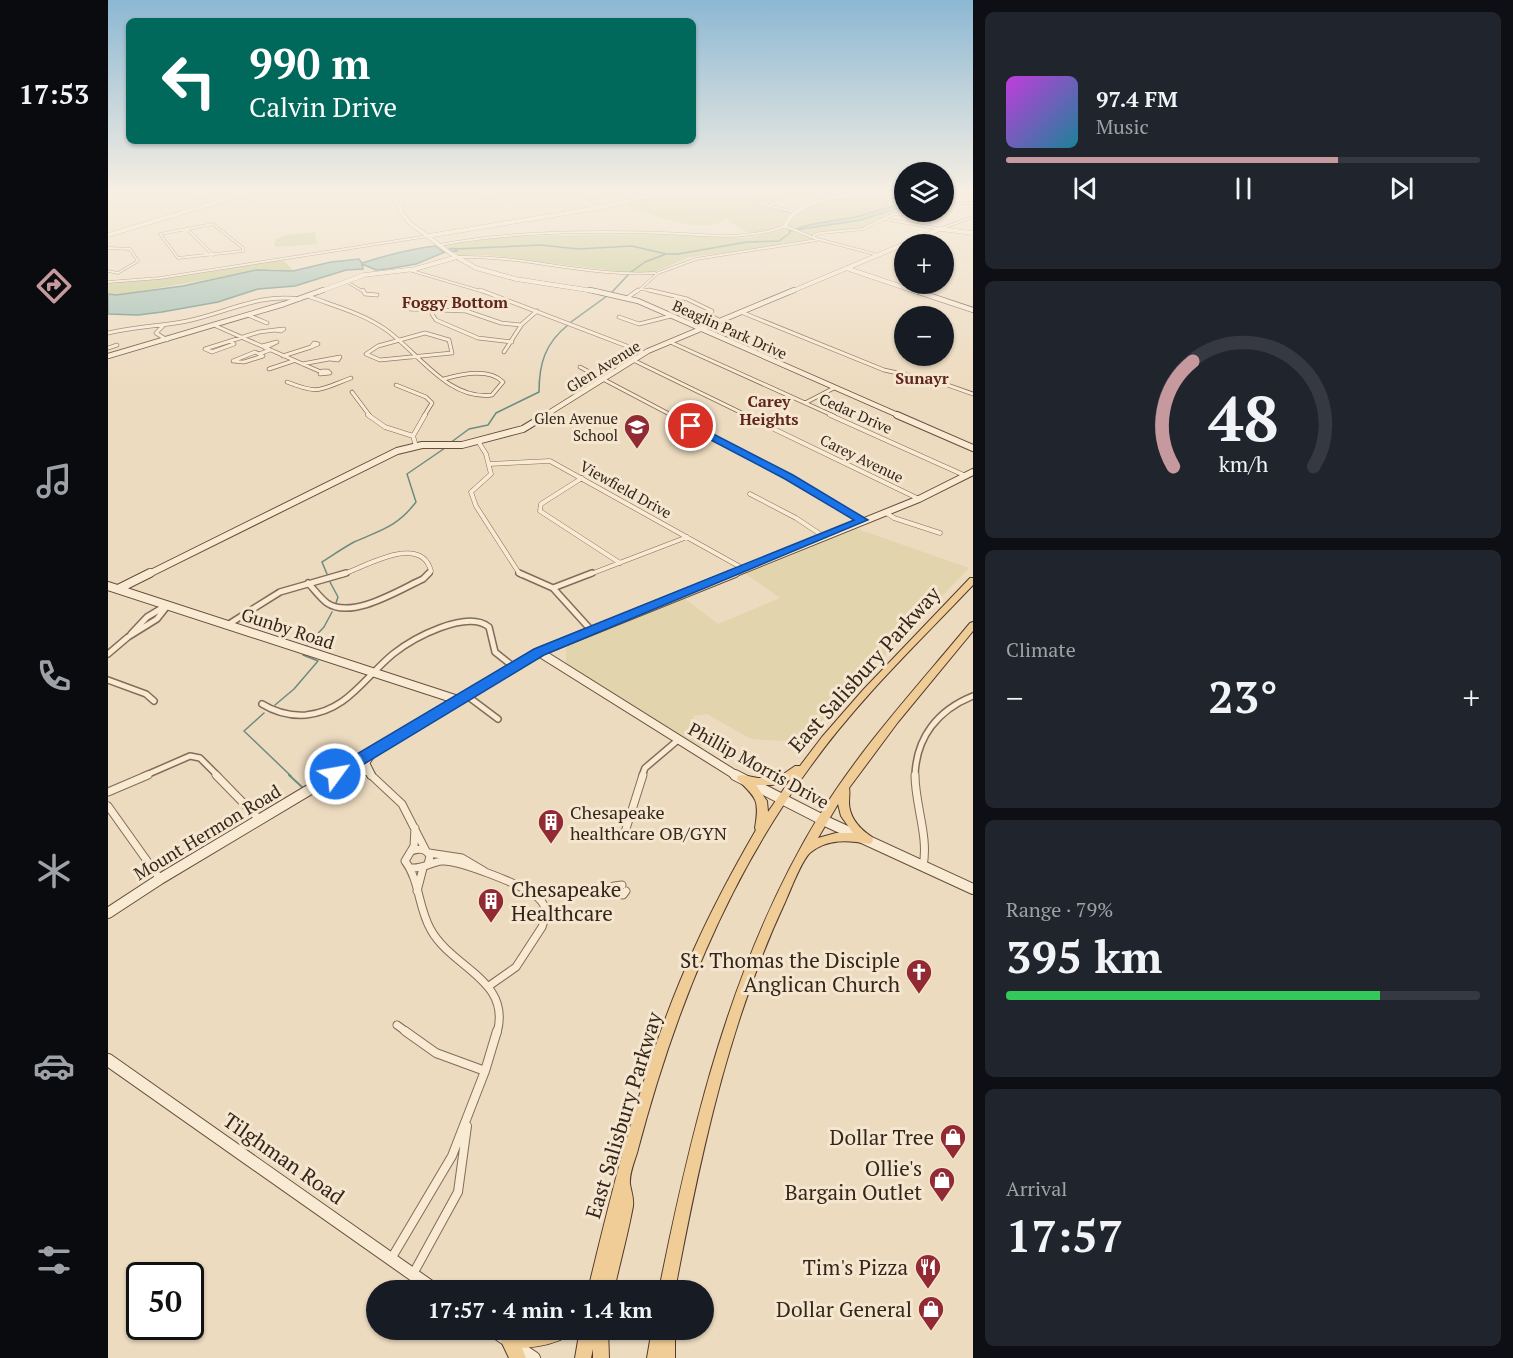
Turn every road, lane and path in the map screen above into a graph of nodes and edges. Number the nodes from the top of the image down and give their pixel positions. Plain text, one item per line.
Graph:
1 (134, 256) edge
2 (204, 256) edge
3 (306, 256) edge
4 (476, 256) edge
5 (490, 256) edge
6 (708, 256) edge
7 (875, 256) edge
8 (200, 257) junction
9 (457, 257) junction
10 (178, 258) edge
11 (205, 262) dead end
12 (856, 264) junction
13 (846, 268) junction
14 (124, 269) junction
15 (409, 270) junction
16 (110, 271) edge
17 (836, 272) junction
18 (118, 273) junction
19 (656, 273) junction
20 (864, 274) junction
21 (108, 282) edge
22 (114, 282) junction
23 (347, 282) junction
24 (642, 289) junction
25 (308, 296) junction
26 (377, 296) dead end
27 (447, 298) dead end
28 (627, 298) junction
29 (300, 299) junction
30 (410, 309) dead end
31 (432, 309) junction
32 (973, 310) edge
33 (539, 312) junction
34 (741, 312) junction
35 (248, 315) junction
36 (671, 316) junction
37 (619, 317) dead end
38 (721, 321) junction
39 (267, 323) dead end
40 (164, 325) junction
41 (521, 325) junction
42 (216, 326) junction
43 (701, 329) junction
44 (274, 330) dead end
45 (108, 333) edge
46 (244, 338) junction
47 (398, 338) junction
48 (167, 340) junction
49 (232, 342) junction
50 (512, 342) junction
51 (670, 342) junction
52 (117, 345) dead end
53 (310, 347) dead end
54 (108, 348) edge
55 (270, 350) junction
56 (504, 352) dead end
57 (645, 353) junction
58 (259, 354) junction
59 (108, 356) edge
60 (283, 356) junction
61 (420, 357) junction
62 (330, 359) dead end
63 (633, 360) junction
64 (294, 361) junction
65 (302, 364) junction
66 (580, 367) dead end
67 (269, 369) dead end
68 (351, 378) dead end
69 (444, 379) junction
70 (602, 380) junction
71 (287, 382) dead end
72 (335, 383) junction
73 (396, 385) dead end
74 (834, 388) junction
75 (352, 392) dead end
76 (973, 394) edge
77 (805, 403) junction
78 (413, 436) junction
79 (478, 441) junction
80 (416, 446) junction
81 (972, 447) edge
82 (489, 464) junction
83 (973, 472) edge
84 (966, 476) junction
85 (582, 478) junction
86 (750, 494) dead end
87 (919, 499) junction
88 (885, 512) junction
89 (862, 520) junction
90 (940, 533) dead end
91 (823, 536) junction
92 (687, 537) junction
93 (620, 562) junction
94 (744, 569) junction
95 (973, 580) edge
96 (308, 583) junction
97 (108, 586) edge
98 (553, 588) junction
99 (118, 589) junction
100 (168, 605) junction
101 (229, 624) junction
102 (973, 625) edge
103 (591, 630) junction
104 (539, 652) junction
105 (108, 654) edge
106 (514, 666) junction
107 (376, 673) junction
108 (108, 680) edge
109 (466, 695) junction
110 (973, 696) edge
111 (458, 700) junction
112 (154, 701) dead end
113 (262, 704) dead end
114 (498, 719) dead end
115 (678, 740) junction
116 (374, 750) junction
117 (356, 761) junction
118 (806, 764) junction
119 (368, 773) junction
120 (335, 774) junction
121 (742, 779) junction
122 (847, 782) junction
123 (108, 792) edge
124 (781, 799) junction
125 (108, 807) edge
126 (259, 819) junction
127 (823, 820) junction
128 (415, 828) junction
129 (625, 832) dead end
130 (759, 834) junction
131 (868, 840) junction
132 (411, 851) junction
133 (428, 852) junction
134 (804, 853) junction
135 (425, 866) junction
136 (923, 866) junction
137 (411, 868) junction
138 (484, 871) junction
139 (160, 879) junction
140 (973, 889) edge
141 (417, 893) junction
142 (108, 913) edge
143 (489, 986) junction
144 (397, 1025) dead end
145 (108, 1060) edge
146 (485, 1071) junction
147 (468, 1116) junction
148 (623, 1179) junction
149 (604, 1258) junction
150 (391, 1259) junction
151 (413, 1274) junction
152 (421, 1280) edge
153 (594, 1280) edge
154 (598, 1280) edge
155 (608, 1280) edge
156 (669, 1280) edge
157 (537, 1340) edge
158 (586, 1340) edge
159 (600, 1340) edge
160 (658, 1340) edge
161 (667, 1340) edge
162 (508, 1341) junction
163 (518, 1358) edge
164 (534, 1358) edge
165 (583, 1358) edge
166 (601, 1358) edge
167 (656, 1358) edge
168 (667, 1358) edge

1 - 14 street
2 - 8 street
3 - 22 street
4 - 9 street
5 - 19 street
6 - 19 street
7 - 12 street, Glen Avenue
8 - 10 street
8 - 11 street
9 - 15 street
9 - 28 street, Beaglin Park Drive
12 - 13 street, Glen Avenue
12 - 20 street
13 - 17 street, Glen Avenue
13 - 20 street
14 - 16 street
14 - 18 street
15 - 23 street
15 - 33 street
16 - 18 street
17 - 20 street
17 - 34 street, Glen Avenue
18 - 22 street
19 - 24 street
20 - 32 street
21 - 22 street
23 - 25 street
23 - 26 street
24 - 28 street
24 - 38 street
25 - 29 street
25 - 47 street
27 - 31 street
28 - 36 street, Beaglin Park Drive
29 - 35 street
29 - 40 street
30 - 31 street
31 - 41 street
31 - 50 street
33 - 41 street
33 - 57 street
34 - 38 street, Glen Avenue
34 - 76 street
35 - 39 street
35 - 42 street
36 - 37 street
36 - 43 street, Beaglin Park Drive
38 - 43 street, Glen Avenue
40 - 45 street
40 - 48 street
41 - 50 street
42 - 46 street
42 - 48 street
43 - 51 street, Glen Avenue
43 - 74 street, Beaglin Park Drive
44 - 46 street
46 - 49 street
46 - 55 street
47 - 61 street
47 - 61 street
47 - 61 street
48 - 59 street
49 - 49 street
50 - 56 street
51 - 57 street, Glen Avenue
51 - 77 street, Cedar Drive
52 - 54 street
53 - 60 street
55 - 58 street
55 - 60 street
57 - 63 street, Glen Avenue
58 - 58 street
60 - 64 street
61 - 69 street
62 - 65 street
63 - 70 street, Glen Avenue
63 - 87 street, Carey Avenue
64 - 65 street
64 - 67 street
65 - 72 street
66 - 70 street
68 - 72 street
69 - 69 street
70 - 79 street, Glen Avenue
70 - 89 street
71 - 72 street
73 - 78 street
74 - 77 street
74 - 81 street, Beaglin Park Drive
75 - 78 street
77 - 84 street, Cedar Drive
78 - 80 street
79 - 80 street, Glen Avenue
79 - 82 street
80 - 99 street, Glen Avenue
82 - 85 street, Viewfield Drive
82 - 98 street
83 - 84 street, Mount Hermon Road
84 - 87 street, Mount Hermon Road
85 - 92 street, Viewfield Drive
85 - 93 street
86 - 91 street
87 - 88 street, Mount Hermon Road
88 - 89 street, Mount Hermon Road
88 - 90 street
89 - 91 street, Mount Hermon Road
91 - 94 street, Mount Hermon Road
92 - 93 street
92 - 94 street, Viewfield Drive
93 - 98 street
94 - 103 street, Mount Hermon Road
95 - 118 main road, East Salisbury Parkway
96 - 96 street
96 - 101 street
97 - 99 street, Gunby Road
98 - 103 street
99 - 100 street, Gunby Road
100 - 101 street, Gunby Road
100 - 105 street
101 - 107 street, Gunby Road
102 - 122 main road
103 - 104 street, Mount Hermon Road
104 - 106 street, Mount Hermon Road
104 - 115 street, Phillip Morris Drive
106 - 107 street
106 - 109 street, Mount Hermon Road
107 - 111 street, Gunby Road
107 - 113 street
108 - 112 street
109 - 111 street, Mount Hermon Road
109 - 114 street
110 - 136 street
111 - 116 street, Mount Hermon Road
115 - 121 street, Phillip Morris Drive
115 - 129 street
116 - 117 street, Mount Hermon Road
116 - 119 street
117 - 119 street
117 - 120 street, Mount Hermon Road
118 - 121 main road
118 - 124 main road, East Salisbury Parkway
119 - 120 street
119 - 128 street
120 - 126 street, Mount Hermon Road
121 - 124 street, Phillip Morris Drive
121 - 130 main road
122 - 127 main road
122 - 131 main road
123 - 126 street
124 - 127 street, Phillip Morris Drive
124 - 130 main road, East Salisbury Parkway
125 - 139 street
126 - 139 street, Mount Hermon Road
127 - 131 street, Phillip Morris Drive
127 - 134 main road
128 - 132 street
128 - 133 street
130 - 148 main road, East Salisbury Parkway
131 - 134 main road
131 - 136 street, Phillip Morris Drive
132 - 133 street
132 - 137 street
133 - 135 street
133 - 138 street
134 - 156 main road
135 - 137 street
135 - 138 street
135 - 141 street
136 - 140 street, Phillip Morris Drive
137 - 141 street
138 - 143 street
139 - 142 street, Mount Hermon Road
141 - 143 street
143 - 146 street
144 - 146 street
145 - 150 street, Tilghman Road
146 - 147 street
147 - 150 street
147 - 151 street
148 - 149 main road, East Salisbury Parkway
148 - 155 main road
149 - 153 main road
149 - 154 main road, East Salisbury Parkway
150 - 151 street, Tilghman Road
151 - 152 street, Tilghman Road
157 - 162 main road
158 - 165 main road
159 - 166 main road
160 - 167 main road
161 - 168 main road
162 - 163 main road
162 - 164 street

